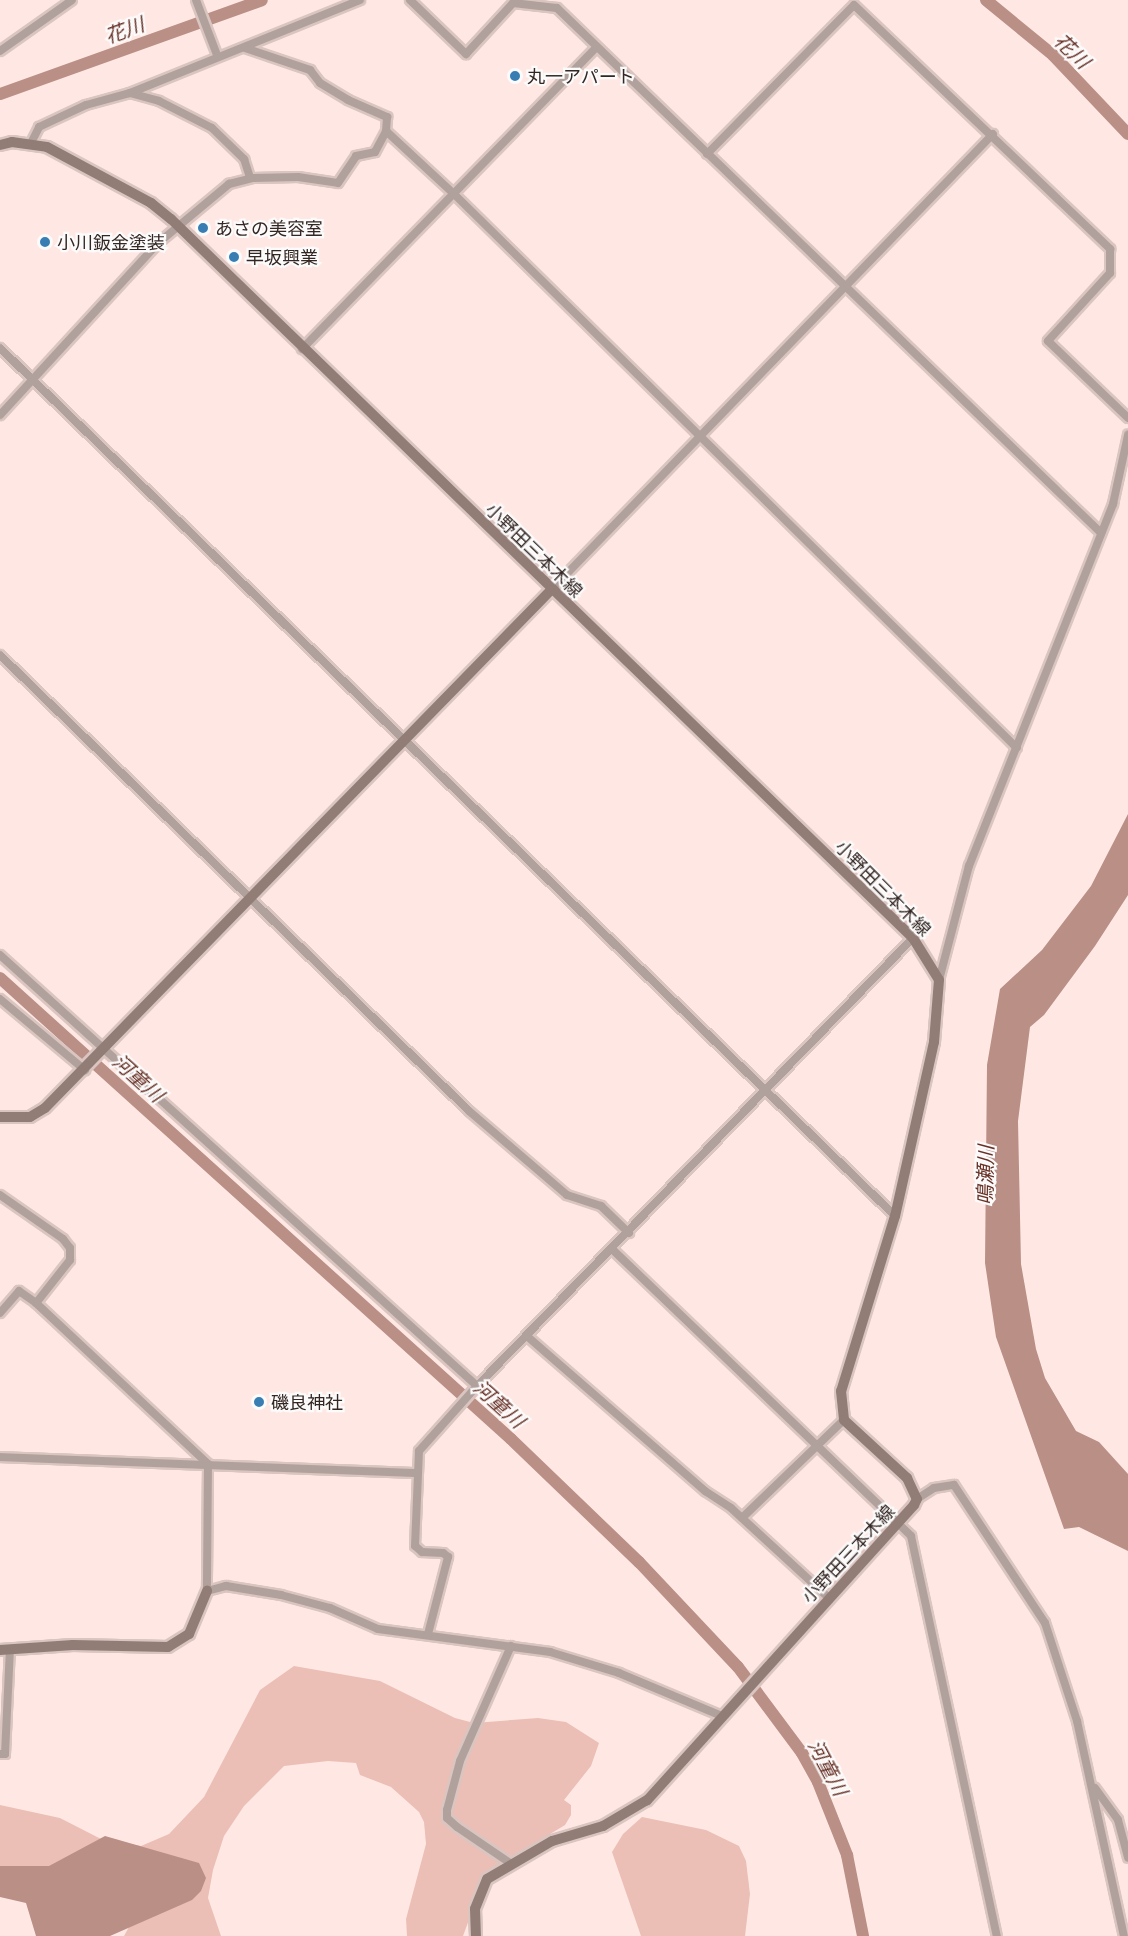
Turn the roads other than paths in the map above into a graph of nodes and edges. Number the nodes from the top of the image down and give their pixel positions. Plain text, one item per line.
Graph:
1 (72, 0) edge
2 (196, 0) edge
3 (360, 0) edge
4 (410, 0) edge
5 (244, 48) junction
6 (596, 48) junction
7 (0, 51) edge
8 (216, 53) junction
9 (130, 93) junction
10 (386, 131) junction
11 (993, 134) junction
12 (31, 143) junction
13 (0, 145) edge
14 (707, 154) junction
15 (250, 178) junction
16 (453, 193) junction
17 (176, 225) junction
18 (845, 287) junction
19 (0, 348) edge
20 (302, 349) junction
21 (35, 380) junction
22 (0, 415) edge
23 (1128, 418) edge
24 (1128, 435) edge
25 (701, 436) junction
26 (1101, 533) junction
27 (551, 590) junction
28 (0, 655) edge
29 (406, 741) junction
30 (1017, 748) junction
31 (251, 900) junction
32 (913, 938) junction
33 (0, 956) edge
34 (939, 980) junction
35 (0, 999) edge
36 (104, 1049) junction
37 (86, 1069) junction
38 (764, 1092) junction
39 (0, 1117) edge
40 (0, 1196) edge
41 (895, 1216) junction
42 (629, 1233) junction
43 (613, 1250) junction
44 (36, 1304) junction
45 (0, 1313) edge
46 (528, 1337) junction
47 (476, 1387) junction
48 (844, 1419) junction
49 (816, 1445) junction
50 (0, 1457) edge
51 (208, 1464) junction
52 (0, 1466) edge
53 (417, 1473) junction
54 (917, 1499) junction
55 (742, 1518) junction
56 (901, 1523) junction
57 (207, 1592) junction
58 (829, 1598) junction
59 (428, 1634) junction
60 (511, 1646) junction
61 (5, 1650) edge
62 (722, 1716) junction
63 (0, 1754) edge
64 (1092, 1785) junction
65 (1128, 1858) edge
66 (510, 1863) junction
67 (476, 1936) edge
68 (997, 1936) edge
69 (1124, 1936) edge

1 - 7 street
2 - 8 street
3 - 5 street
4 - 6 street
5 - 8 street
5 - 10 street
6 - 14 street
6 - 16 street
8 - 9 street
9 - 12 street
9 - 15 street
10 - 15 street
10 - 16 street
11 - 14 street
11 - 18 street
11 - 23 street
12 - 13 main road, 小野田三本木線
12 - 17 main road, 小野田三本木線
14 - 18 street
15 - 17 street
16 - 20 street
16 - 25 street
17 - 20 main road, 小野田三本木線
17 - 21 street
18 - 25 street
18 - 26 street
19 - 21 street
20 - 27 main road, 小野田三本木線
21 - 22 street
21 - 29 street
24 - 26 street
25 - 27 street
25 - 30 street
26 - 30 street
27 - 29 main road
27 - 32 main road, 小野田三本木線
28 - 31 street
29 - 31 main road
29 - 38 street
30 - 34 street
31 - 36 main road
31 - 42 street
32 - 34 main road, 小野田三本木線
32 - 38 street
33 - 36 street
34 - 41 main road
35 - 37 street
36 - 37 main road
36 - 47 street
37 - 39 main road
38 - 41 street
38 - 42 street
40 - 44 street
41 - 48 main road
42 - 43 street
43 - 46 street
43 - 49 street
44 - 45 street
44 - 51 street
46 - 47 street
46 - 55 street
47 - 53 street
48 - 49 street
48 - 54 main road, 小野田三本木線
49 - 55 street
49 - 56 street
50 - 51 street
50 - 52 street
51 - 53 street
51 - 57 street
53 - 59 street
54 - 56 main road, 小野田三本木線
54 - 64 street
55 - 58 street
56 - 58 main road, 小野田三本木線
56 - 68 street
57 - 59 street
57 - 61 main road
58 - 62 main road, 小野田三本木線
59 - 60 street
60 - 62 street
60 - 66 street
61 - 63 street
62 - 66 main road, 小野田三本木線
64 - 65 street
64 - 69 street
66 - 67 main road, 小野田三本木線

